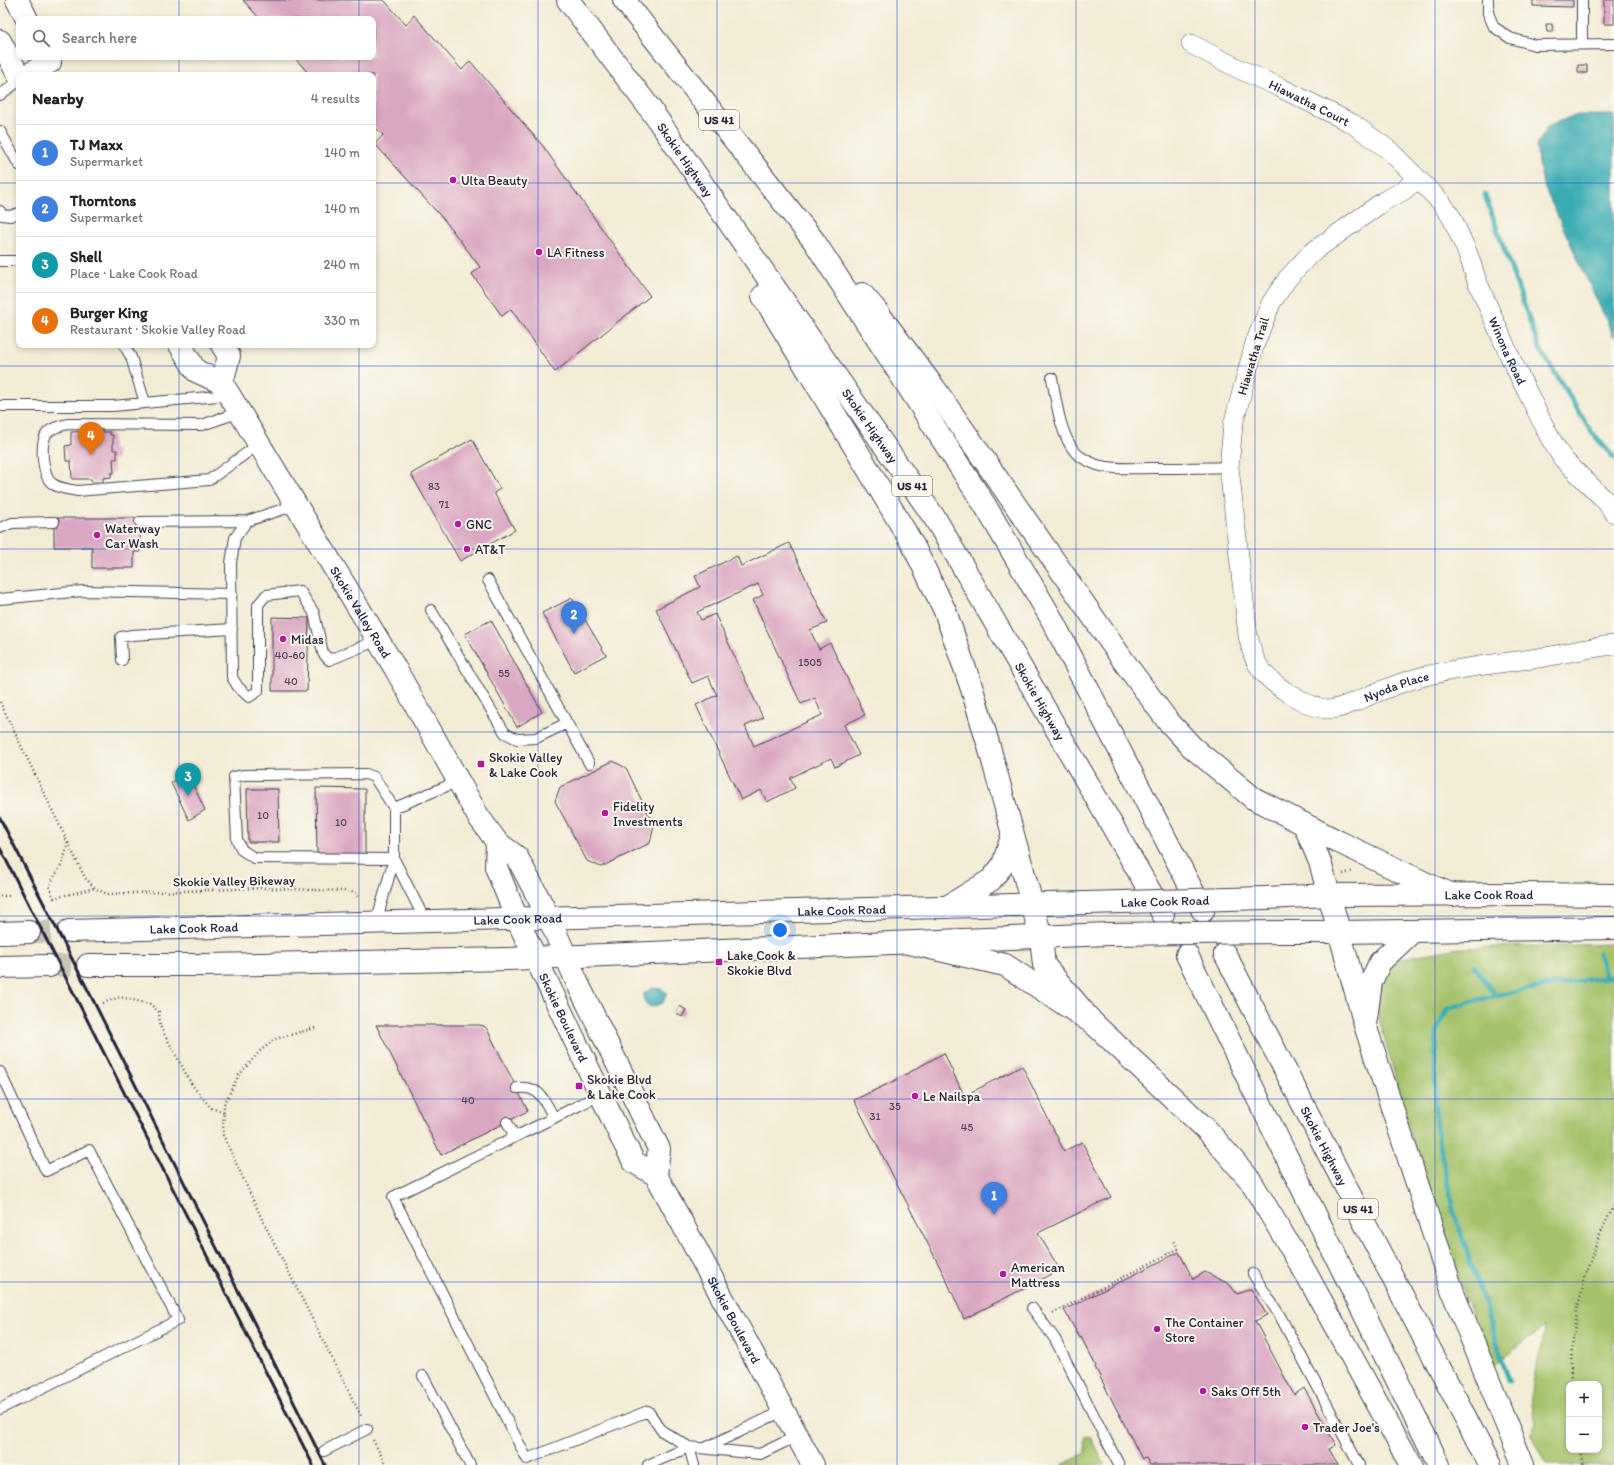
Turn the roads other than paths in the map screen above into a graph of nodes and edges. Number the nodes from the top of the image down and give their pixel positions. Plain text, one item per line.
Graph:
1 (17, 0) edge
2 (568, 0) edge
3 (624, 0) edge
4 (1488, 0) edge
5 (1582, 0) edge
6 (25, 16) edge
7 (0, 41) edge
8 (1191, 44) dead end
9 (1582, 44) junction
10 (1614, 44) edge
11 (52, 65) edge
12 (17, 72) edge
13 (35, 72) edge
14 (16, 83) edge
15 (0, 95) edge
16 (651, 110) junction
17 (0, 131) edge
18 (16, 160) edge
19 (1417, 179) junction
20 (0, 211) edge
21 (16, 214) edge
22 (814, 241) junction
23 (0, 261) edge
24 (16, 261) edge
25 (126, 348) edge
26 (182, 348) edge
27 (224, 348) edge
28 (1052, 378) dead end
29 (231, 396) junction
30 (145, 403) junction
31 (0, 406) edge
32 (260, 444) junction
33 (1229, 467) junction
34 (296, 505) junction
35 (1614, 514) edge
36 (247, 521) junction
37 (54, 522) dead end
38 (140, 522) dead end
39 (0, 528) edge
40 (488, 580) dead end
41 (232, 594) junction
42 (0, 599) edge
43 (1244, 603) joint
44 (431, 610) dead end
45 (232, 629) junction
46 (378, 640) junction
47 (1614, 645) edge
48 (122, 660) dead end
49 (567, 723) junction
50 (589, 763) dead end
51 (459, 781) junction
52 (394, 808) junction
53 (1304, 824) junction
54 (1012, 836) junction
55 (497, 842) junction
56 (394, 859) junction
57 (1329, 895) junction
58 (1453, 895) junction
59 (1614, 895) edge
60 (1031, 905) junction
61 (947, 907) junction
62 (1203, 911) dead end
63 (1163, 914) dead end
64 (549, 918) junction
65 (517, 919) junction
66 (426, 922) junction
67 (376, 923) junction
68 (1614, 928) edge
69 (69, 931) tunnel mouth
70 (1413, 931) junction
71 (29, 932) tunnel mouth
72 (1338, 932) junction
73 (0, 933) edge
74 (1041, 937) junction
75 (908, 943) junction
76 (1225, 954) dead end
77 (1187, 955) dead end
78 (536, 957) junction
79 (566, 957) junction
80 (88, 965) tunnel mouth
81 (49, 966) tunnel mouth
82 (0, 967) edge
83 (1093, 1023) junction
84 (1365, 1025) junction
85 (0, 1072) edge
86 (517, 1088) dead end
87 (600, 1094) junction
88 (554, 1118) junction
89 (507, 1122) dead end
90 (515, 1137) junction
91 (656, 1175) junction
92 (1253, 1274) dead end
93 (1032, 1308) dead end
94 (423, 1376) dead end
95 (0, 1409) edge
96 (783, 1411) junction
97 (367, 1429) road end
98 (797, 1436) junction
99 (689, 1447) junction
100 (706, 1448) junction
101 (324, 1450) dead end
102 (470, 1465) edge
103 (648, 1465) edge
104 (694, 1465) edge
105 (813, 1465) edge
106 (1119, 1465) edge
107 (1359, 1465) edge
108 (1412, 1465) edge
109 (1439, 1465) edge
110 (1490, 1465) edge
111 (1523, 1465) edge

1 - 6 main road
2 - 16 main road, Skokie Highway / US 41
3 - 22 main road, US 41
4 - 9 lane
5 - 9 lane
7 - 12 main road
8 - 19 street, Hiawatha Court
9 - 10 lane
11 - 13 main road
14 - 15 lane
16 - 54 main road
16 - 63 main road, Skokie Highway / US 41
17 - 18 lane
19 - 33 street, Hiawatha Trail
19 - 35 street, Winona Road
20 - 21 lane
22 - 53 main road
22 - 62 main road, US 41
23 - 24 lane
25 - 30 lane
26 - 29 main road
27 - 29 main road
28 - 33 lane
29 - 30 lane
29 - 32 main road, Skokie Valley Road
29 - 32 lane
30 - 31 lane
32 - 34 main road, Skokie Valley Road
33 - 43 street, Hiawatha Trail
34 - 36 lane
34 - 46 main road, Skokie Valley Road
36 - 38 lane
36 - 41 lane
37 - 39 lane
40 - 49 lane
41 - 42 lane
41 - 45 lane
43 - 47 street, Nyoda Place
44 - 49 lane
45 - 46 lane
45 - 48 lane
46 - 51 main road, Skokie Valley Road
49 - 50 lane
51 - 52 lane
51 - 55 main road, Skokie Valley Road
52 - 56 lane
52 - 56 lane
53 - 57 main road
53 - 58 main road
54 - 60 main road
54 - 61 main road
55 - 64 main road, Skokie Valley Road
55 - 65 main road
56 - 66 lane
56 - 67 lane
57 - 58 main road, Lake Cook Road
57 - 60 main road, Lake Cook Road, bridge
57 - 72 main road
58 - 59 main road, Lake Cook Road
60 - 61 main road, Lake Cook Road
60 - 74 main road
61 - 64 main road, Lake Cook Road
64 - 65 main road, Lake Cook Road
64 - 79 main road, Skokie Valley Road
65 - 66 main road, Lake Cook Road
65 - 78 main road
66 - 67 main road, Lake Cook Road
67 - 69 main road, Lake Cook Road
68 - 70 main road
70 - 72 main road
70 - 84 main road
71 - 73 main road
72 - 74 main road, bridge
72 - 84 main road
74 - 75 main road
74 - 83 main road
75 - 79 main road
75 - 83 main road
76 - 110 main road, Skokie Highway / US 41
77 - 109 main road, US 41
78 - 79 main road
78 - 80 main road
78 - 87 main road, Skokie Boulevard
79 - 91 main road, Skokie Boulevard
81 - 82 main road
83 - 108 main road
84 - 111 main road
85 - 95 lane
86 - 88 lane
87 - 88 lane
87 - 91 main road, Skokie Boulevard
88 - 90 lane
89 - 90 lane
90 - 99 lane
91 - 96 main road, Skokie Boulevard
92 - 107 lane
93 - 106 lane
94 - 102 lane
96 - 98 main road, Skokie Boulevard
96 - 100 lane
97 - 101 lane
98 - 100 lane
98 - 105 main road, Skokie Boulevard
99 - 100 lane
99 - 103 lane
99 - 104 lane

